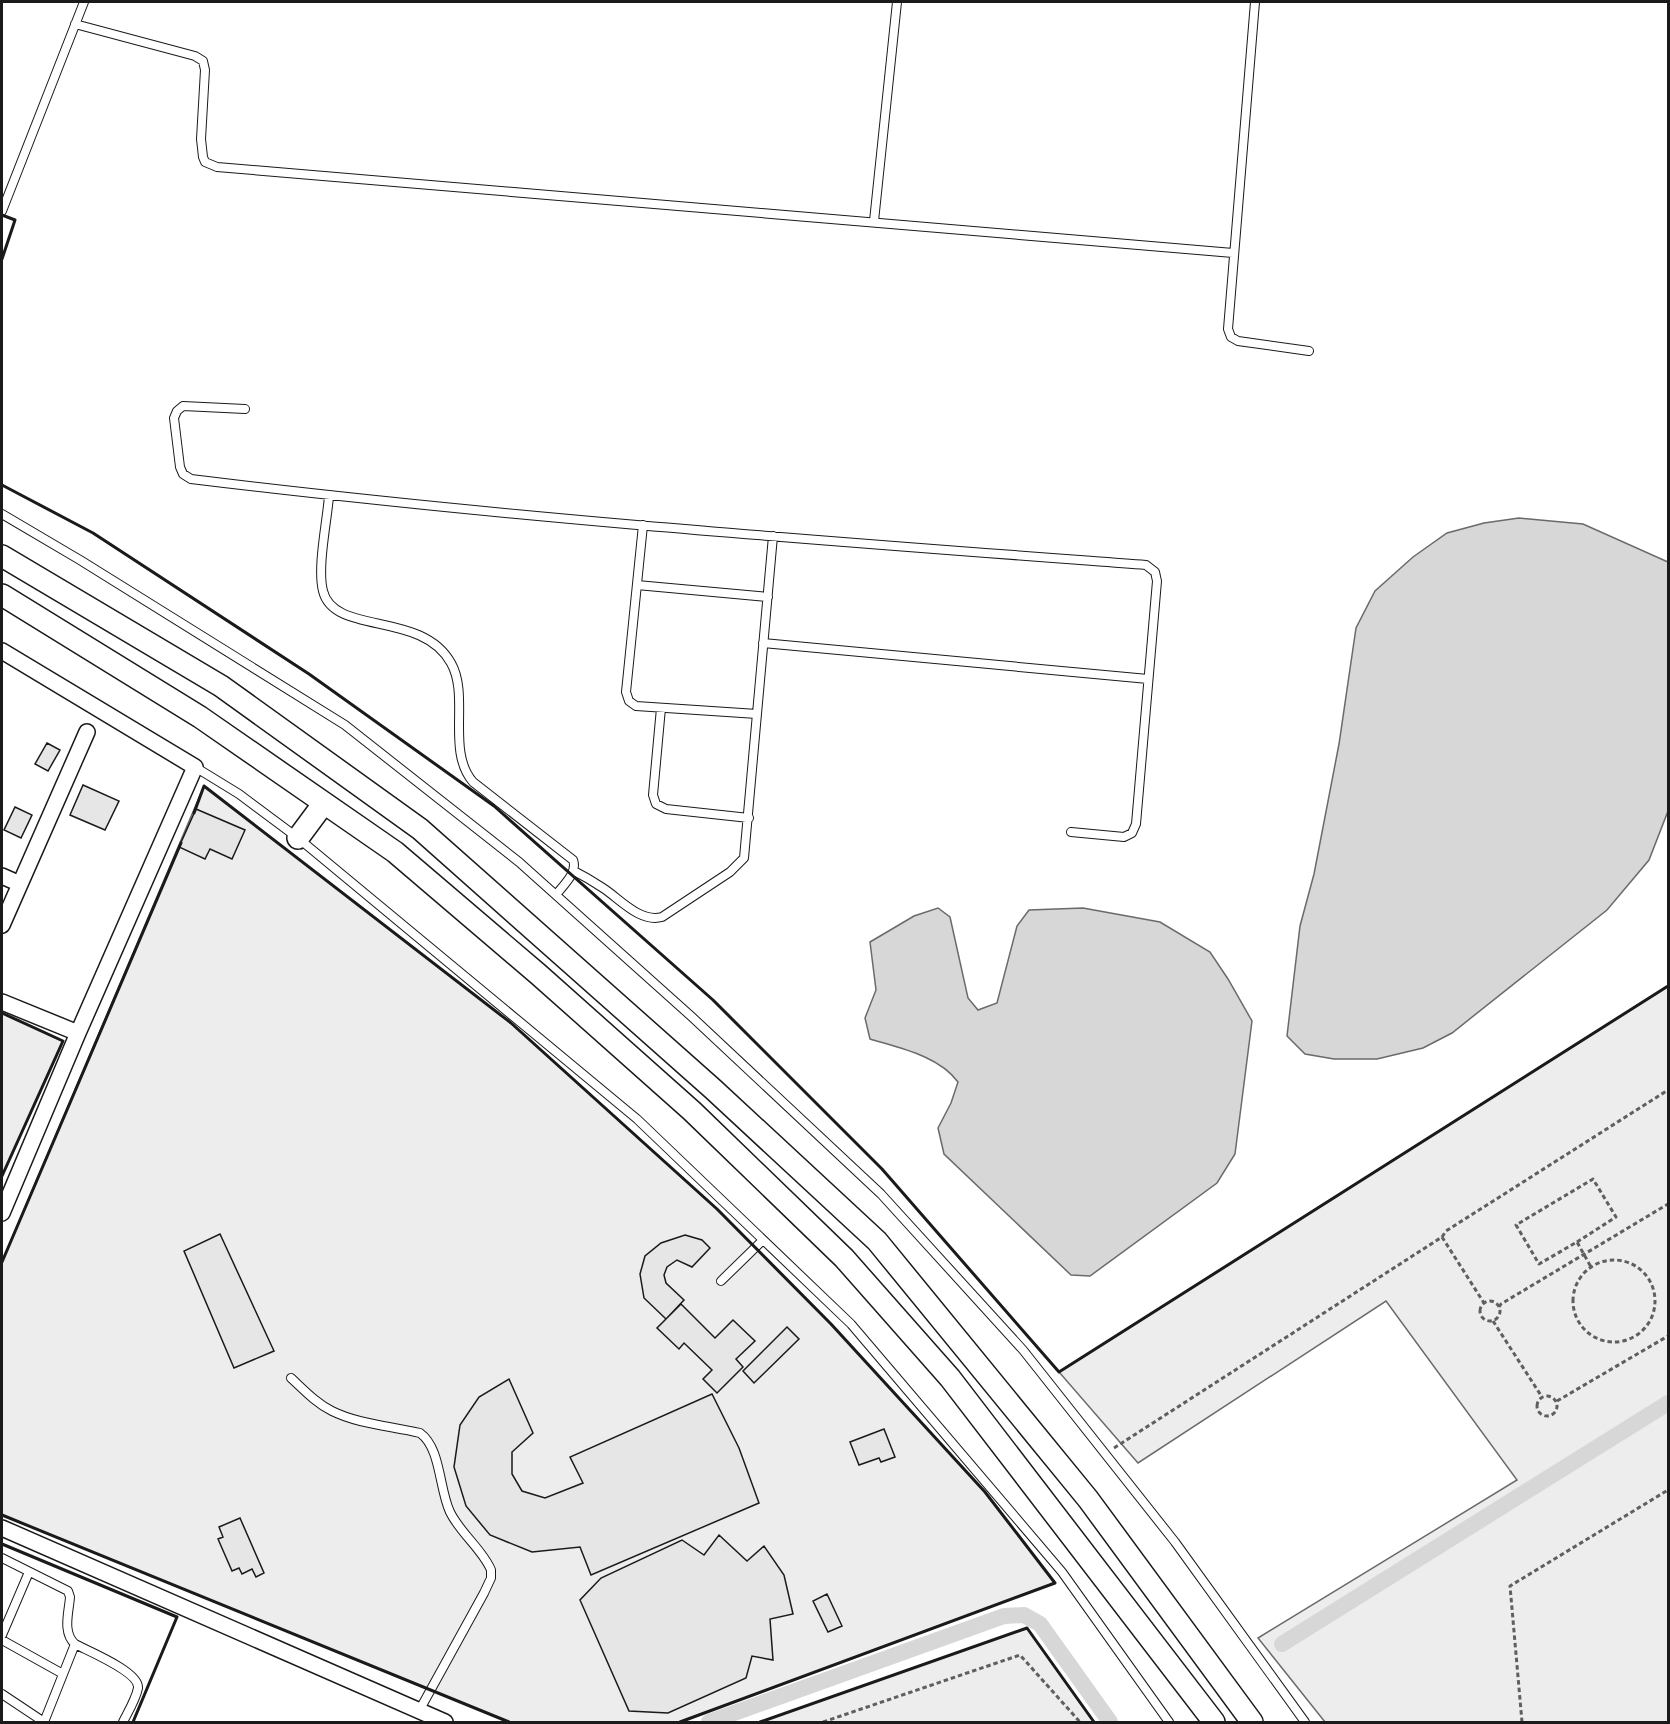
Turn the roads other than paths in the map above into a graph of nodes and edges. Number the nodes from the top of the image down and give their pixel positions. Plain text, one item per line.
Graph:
1 (84, 2) edge
2 (897, 2) edge
3 (1255, 2) edge
4 (75, 24) junction
5 (2, 211) edge
6 (874, 221) junction
7 (1233, 253) junction
8 (1309, 351) dead end
9 (245, 409) dead end
10 (329, 496) junction
11 (2, 514) edge
12 (643, 525) junction
13 (772, 536) junction
14 (2, 556) edge
15 (637, 585) junction
16 (2, 595) edge
17 (768, 597) junction
18 (764, 643) junction
19 (2, 651) edge
20 (1148, 679) junction
21 (661, 708) junction
22 (757, 714) junction
23 (87, 732) dead end
24 (195, 767) junction
25 (324, 803) junction
26 (748, 818) junction
27 (1071, 832) dead end
28 (298, 838) junction
29 (574, 871) junction
30 (2, 876) edge
31 (20, 884) junction
32 (555, 895) junction
33 (2, 925) edge
34 (2, 1002) edge
35 (78, 1033) junction
36 (2, 1213) edge
37 (763, 1240) junction
38 (721, 1281) dead end
39 (291, 1378) dead end
40 (2, 1528) edge
41 (2, 1558) edge
42 (29, 1572) junction
43 (2, 1638) edge
44 (75, 1644) junction
45 (63, 1674) junction
46 (2, 1694) edge
47 (420, 1711) junction
48 (123, 1722) edge
49 (445, 1722) edge
50 (1169, 1722) edge
51 (1214, 1722) edge
52 (1252, 1722) edge
53 (1305, 1722) edge

1 - 4 lane
2 - 6 lane
3 - 7 lane
4 - 5 lane
4 - 6 lane
6 - 7 lane
7 - 8 lane
9 - 10 lane
10 - 12 lane
10 - 29 lane
11 - 32 lane
12 - 13 lane
12 - 15 lane
13 - 17 lane
13 - 20 lane
14 - 52 main road
15 - 17 lane
15 - 21 lane
16 - 25 main road
17 - 18 lane
18 - 20 lane
18 - 22 lane
19 - 24 street
20 - 27 lane
21 - 22 lane
21 - 26 lane
22 - 26 lane
23 - 31 street
24 - 28 lane
24 - 35 street
25 - 28 main road
25 - 51 main road
26 - 29 lane
28 - 37 lane
29 - 32 lane
30 - 31 street
31 - 33 street
32 - 53 lane
34 - 35 street
35 - 36 street
37 - 38 lane
37 - 50 lane
39 - 47 lane
40 - 47 street
41 - 42 lane
42 - 43 lane
42 - 44 lane
43 - 45 lane
44 - 45 lane
44 - 48 lane
45 - 46 lane
47 - 49 street

